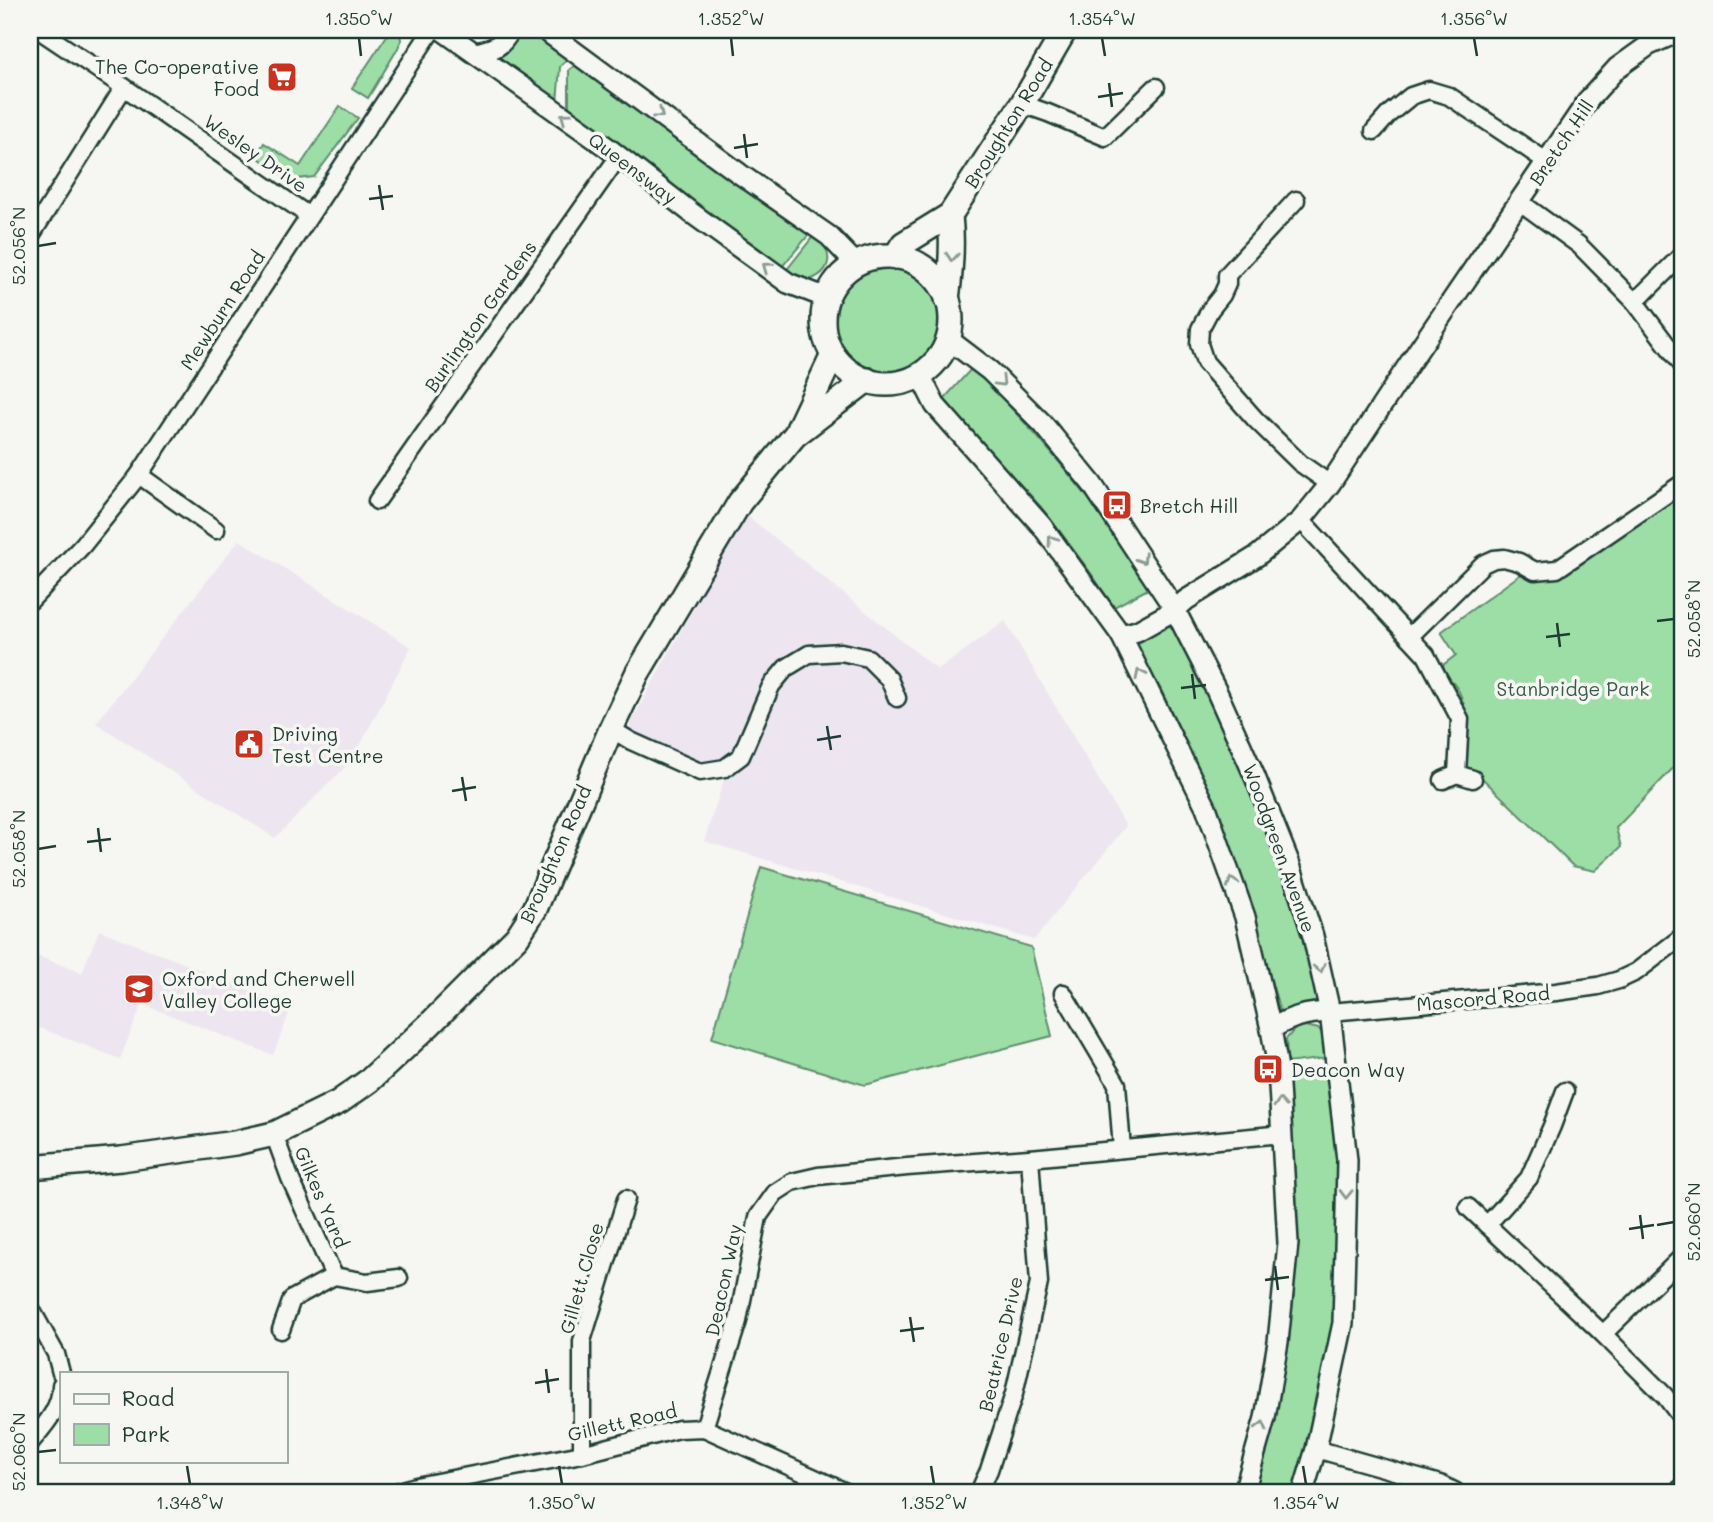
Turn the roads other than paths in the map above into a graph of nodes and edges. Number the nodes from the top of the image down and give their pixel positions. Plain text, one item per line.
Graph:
1 (39, 30) edge
2 (432, 30) edge
3 (442, 30) edge
4 (510, 30) edge
5 (545, 30) edge
6 (1065, 30) edge
7 (1683, 30) edge
8 (476, 53) junction
9 (124, 86) junction
10 (1156, 87) dead end
11 (1021, 104) junction
12 (1374, 131) dead end
13 (619, 156) junction
14 (1546, 161) junction
15 (1296, 200) dead end
16 (1520, 202) junction
17 (950, 215) junction
18 (309, 216) junction
19 (30, 237) edge
20 (1683, 254) edge
21 (895, 257) junction
22 (856, 264) junction
23 (827, 298) junction
24 (947, 299) junction
25 (1635, 302) junction
26 (948, 340) junction
27 (834, 355) junction
28 (1683, 366) edge
29 (920, 375) junction
30 (867, 380) junction
31 (795, 435) junction
32 (139, 475) junction
33 (1683, 483) edge
34 (1330, 484) junction
35 (377, 500) dead end
36 (1301, 520) junction
37 (216, 530) dead end
38 (30, 601) edge
39 (1175, 610) junction
40 (1121, 635) junction
41 (1409, 637) junction
42 (897, 698) dead end
43 (611, 729) junction
44 (1474, 779) dead end
45 (1682, 941) edge
46 (1063, 993) dead end
47 (1331, 1012) junction
48 (1271, 1029) junction
49 (1566, 1091) dead end
50 (274, 1133) junction
51 (1282, 1134) junction
52 (1122, 1149) junction
53 (1030, 1158) junction
54 (30, 1167) edge
55 (626, 1199) dead end
56 (1468, 1207) dead end
57 (1487, 1225) junction
58 (1683, 1256) edge
59 (334, 1276) junction
60 (399, 1278) dead end
61 (30, 1307) edge
62 (281, 1331) dead end
63 (1603, 1334) junction
64 (61, 1372) edge
65 (60, 1395) edge
66 (1683, 1420) edge
67 (704, 1427) junction
68 (30, 1443) edge
69 (1316, 1449) junction
70 (582, 1454) junction
71 (1683, 1487) edge
72 (396, 1492) edge
73 (846, 1492) edge
74 (979, 1492) edge
75 (1244, 1492) edge
76 (1303, 1492) edge
77 (1457, 1492) edge
78 (1676, 1492) edge

1 - 9 street, Wesley Drive
2 - 18 street, Mewburn Road
3 - 8 street, Queensway
4 - 8 street
5 -> 22 street
6 - 11 main road, Broughton Road
7 - 14 street, Bretch Hill
13 -> 8 street, Queensway
9 - 18 street, Wesley Drive
9 - 19 street
10 - 11 street
11 - 17 main road, Broughton Road
12 - 14 street
23 -> 13 street, Queensway
13 - 35 street, Burlington Gardens
14 - 16 street, Bretch Hill
15 - 34 street
16 - 25 street
16 - 34 street, Bretch Hill
17 - 21 main road
17 -> 24 main road
18 - 32 street, Mewburn Road
20 - 25 street
21 - 22 main road
21 - 24 main road
22 - 23 main road
23 - 27 main road
24 - 26 main road
25 - 28 street
26 - 29 main road
26 -> 39 street, Woodgreen Avenue
27 - 30 main road
27 - 31 main road, Broughton Road
29 - 30 main road
40 -> 29 street
30 - 31 main road, Broughton Road
31 - 43 main road, Broughton Road
32 - 37 street
32 - 38 street, Mewburn Road
33 - 41 street
34 - 36 street, Bretch Hill
36 - 39 street, Bretch Hill
36 - 41 street
39 - 40 street, Bretch Hill
39 -> 47 street, Woodgreen Avenue
48 -> 40 street
41 - 44 street
42 - 43 street
43 - 50 main road, Broughton Road
45 - 47 street, Mascord Road
46 - 52 street
47 - 48 street, Mascord Road
47 -> 69 street, Woodgreen Avenue
51 -> 48 street
49 - 57 street
50 - 54 main road, Broughton Road
50 - 59 street, Gilkes Yard
51 - 52 street, Deacon Way
75 -> 51 street
52 - 53 street, Deacon Way
53 - 67 street, Deacon Way
53 - 74 street, Beatrice Drive
55 - 70 street, Gillett Close
56 - 57 street
57 - 63 street
58 - 63 street
59 - 60 street, Gilkes Yard
59 - 62 street, Gilkes Yard
61 - 64 street
63 - 66 street
65 - 68 street
67 - 70 street, Gillett Road
67 - 73 street, Gillett Road
69 - 76 street, Woodgreen Avenue
69 - 77 street
70 - 72 street, Gillett Road
71 - 78 street

